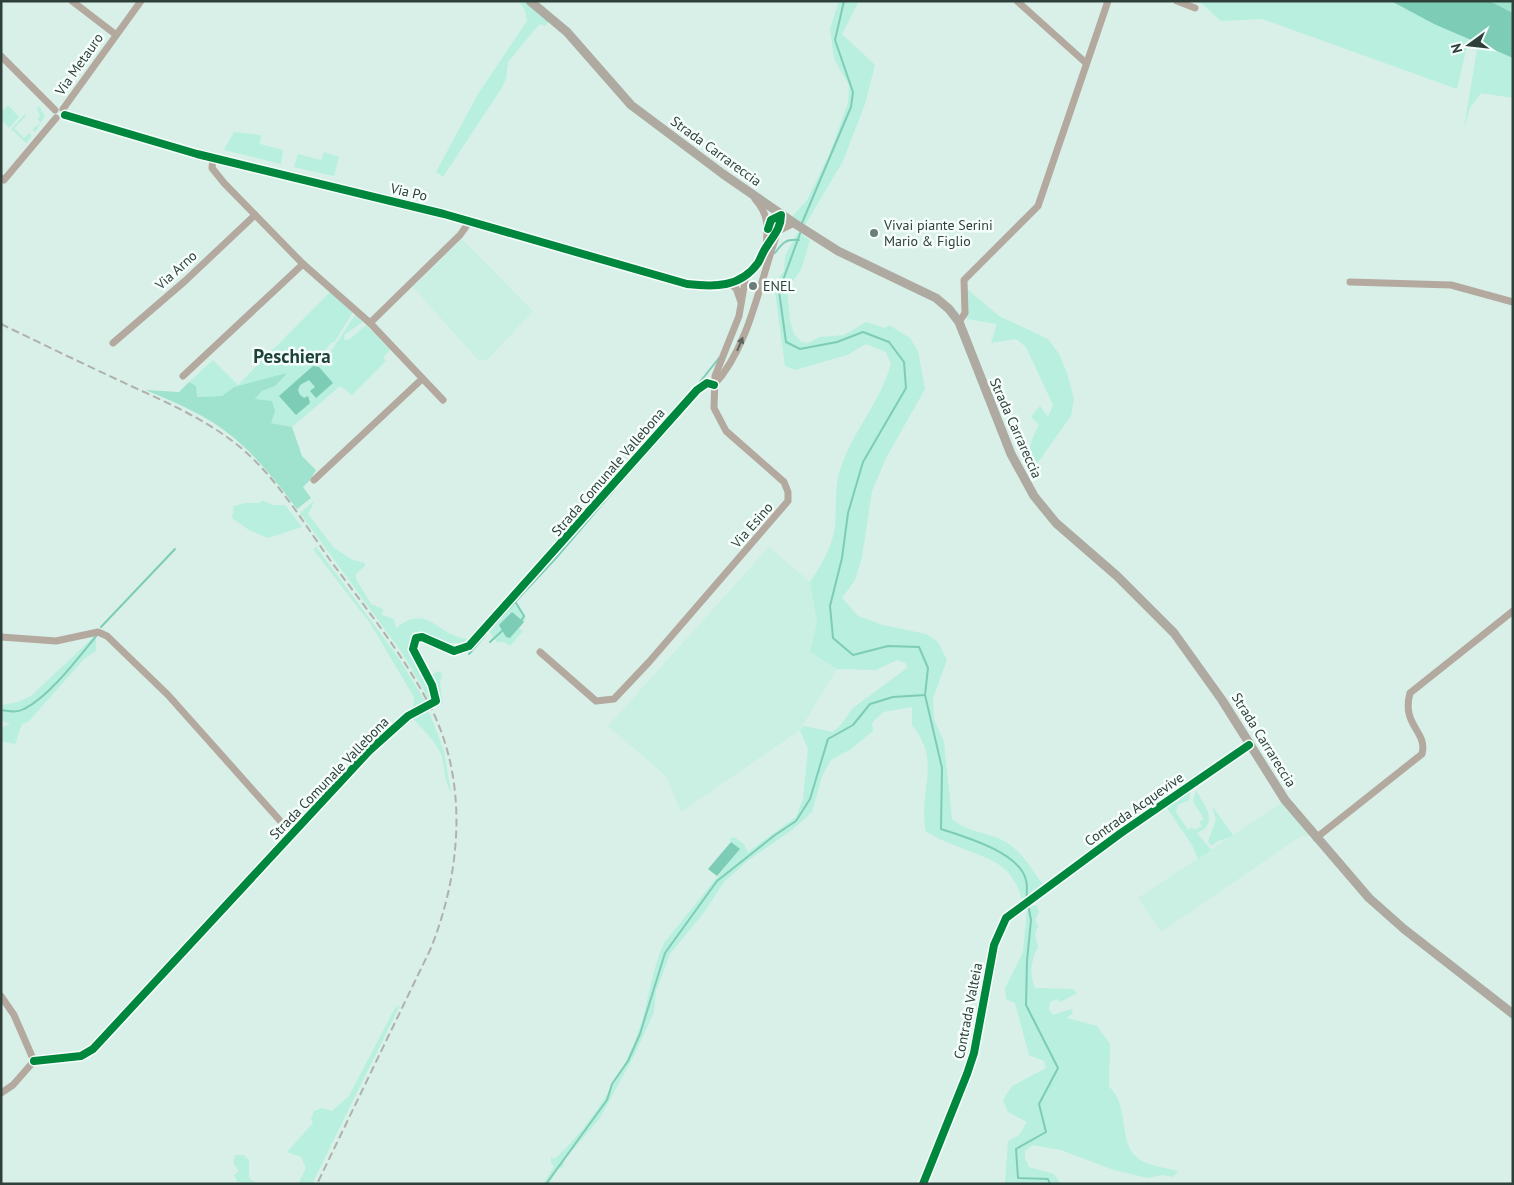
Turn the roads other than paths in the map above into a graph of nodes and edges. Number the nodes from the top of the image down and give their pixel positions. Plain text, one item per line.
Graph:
1 (72, 1) edge
2 (141, 1) edge
3 (530, 1) edge
4 (1017, 1) edge
5 (1108, 1) edge
6 (1177, 1) edge
7 (1195, 8) dead end
8 (116, 34) junction
9 (1, 56) edge
10 (1086, 63) junction
11 (61, 111) junction
12 (213, 158) junction
13 (1, 178) edge
14 (750, 193) junction
15 (255, 214) junction
16 (781, 215) junction
17 (470, 221) junction
18 (794, 224) junction
19 (768, 229) junction
20 (778, 231) junction
21 (766, 247) junction
22 (302, 264) junction
23 (746, 275) junction
24 (1350, 282) dead end
25 (730, 284) junction
26 (760, 285) junction
27 (1513, 302) edge
28 (741, 305) junction
29 (958, 322) junction
30 (370, 323) junction
31 (113, 343) dead end
32 (183, 376) dead end
33 (422, 379) junction
34 (714, 385) junction
35 (443, 400) dead end
36 (314, 480) dead end
37 (1513, 611) edge
38 (1, 637) edge
39 (540, 652) dead end
40 (1249, 745) junction
41 (292, 834) junction
42 (1316, 838) junction
43 (1021, 905) joint
44 (1, 996) edge
45 (1513, 1014) edge
46 (34, 1061) junction
47 (1, 1093) edge
48 (923, 1184) edge

1 - 8 street, Via Metauro
2 - 8 street, Via Metauro
3 - 14 main road, Strada Carrareccia
4 - 10 street
5 - 10 street
6 - 7 street
8 - 11 street, Via Metauro
9 - 11 street, Via Metauro
10 - 29 street
11 - 12 street, Via Po
11 - 13 street, Via Metauro
12 - 15 street
12 - 17 street, Via Po
14 - 16 main road, Strada Carrareccia
14 - 19 street
15 - 22 street
15 - 31 street, Via Arno
16 - 18 main road, Strada Carrareccia
16 - 19 street
16 - 20 street
17 - 25 street, Via Po
17 - 30 street
18 - 20 street
18 - 29 main road, Strada Carrareccia
19 - 21 street
20 - 21 street
20 - 26 street
21 - 23 street
22 - 30 street
22 - 32 street
23 - 25 street, Via Po
23 - 26 street
23 - 28 street, Via Esino
24 - 27 street
25 - 28 street
34 -> 26 street
28 - 34 street, Via Esino
29 - 40 main road, Strada Carrareccia
30 - 33 street
33 - 35 street
33 - 36 street
34 - 39 street, Via Esino
34 - 41 street, Strada Comunale Vallebona
37 - 42 street
38 - 41 street
40 - 42 main road, Strada Carrareccia
40 - 43 street, Contrada Acquevive
41 - 46 street, Strada Comunale Vallebona
42 - 45 main road, Strada Carrareccia
43 - 48 street, Contrada Valteia
44 - 46 street
46 - 47 street

